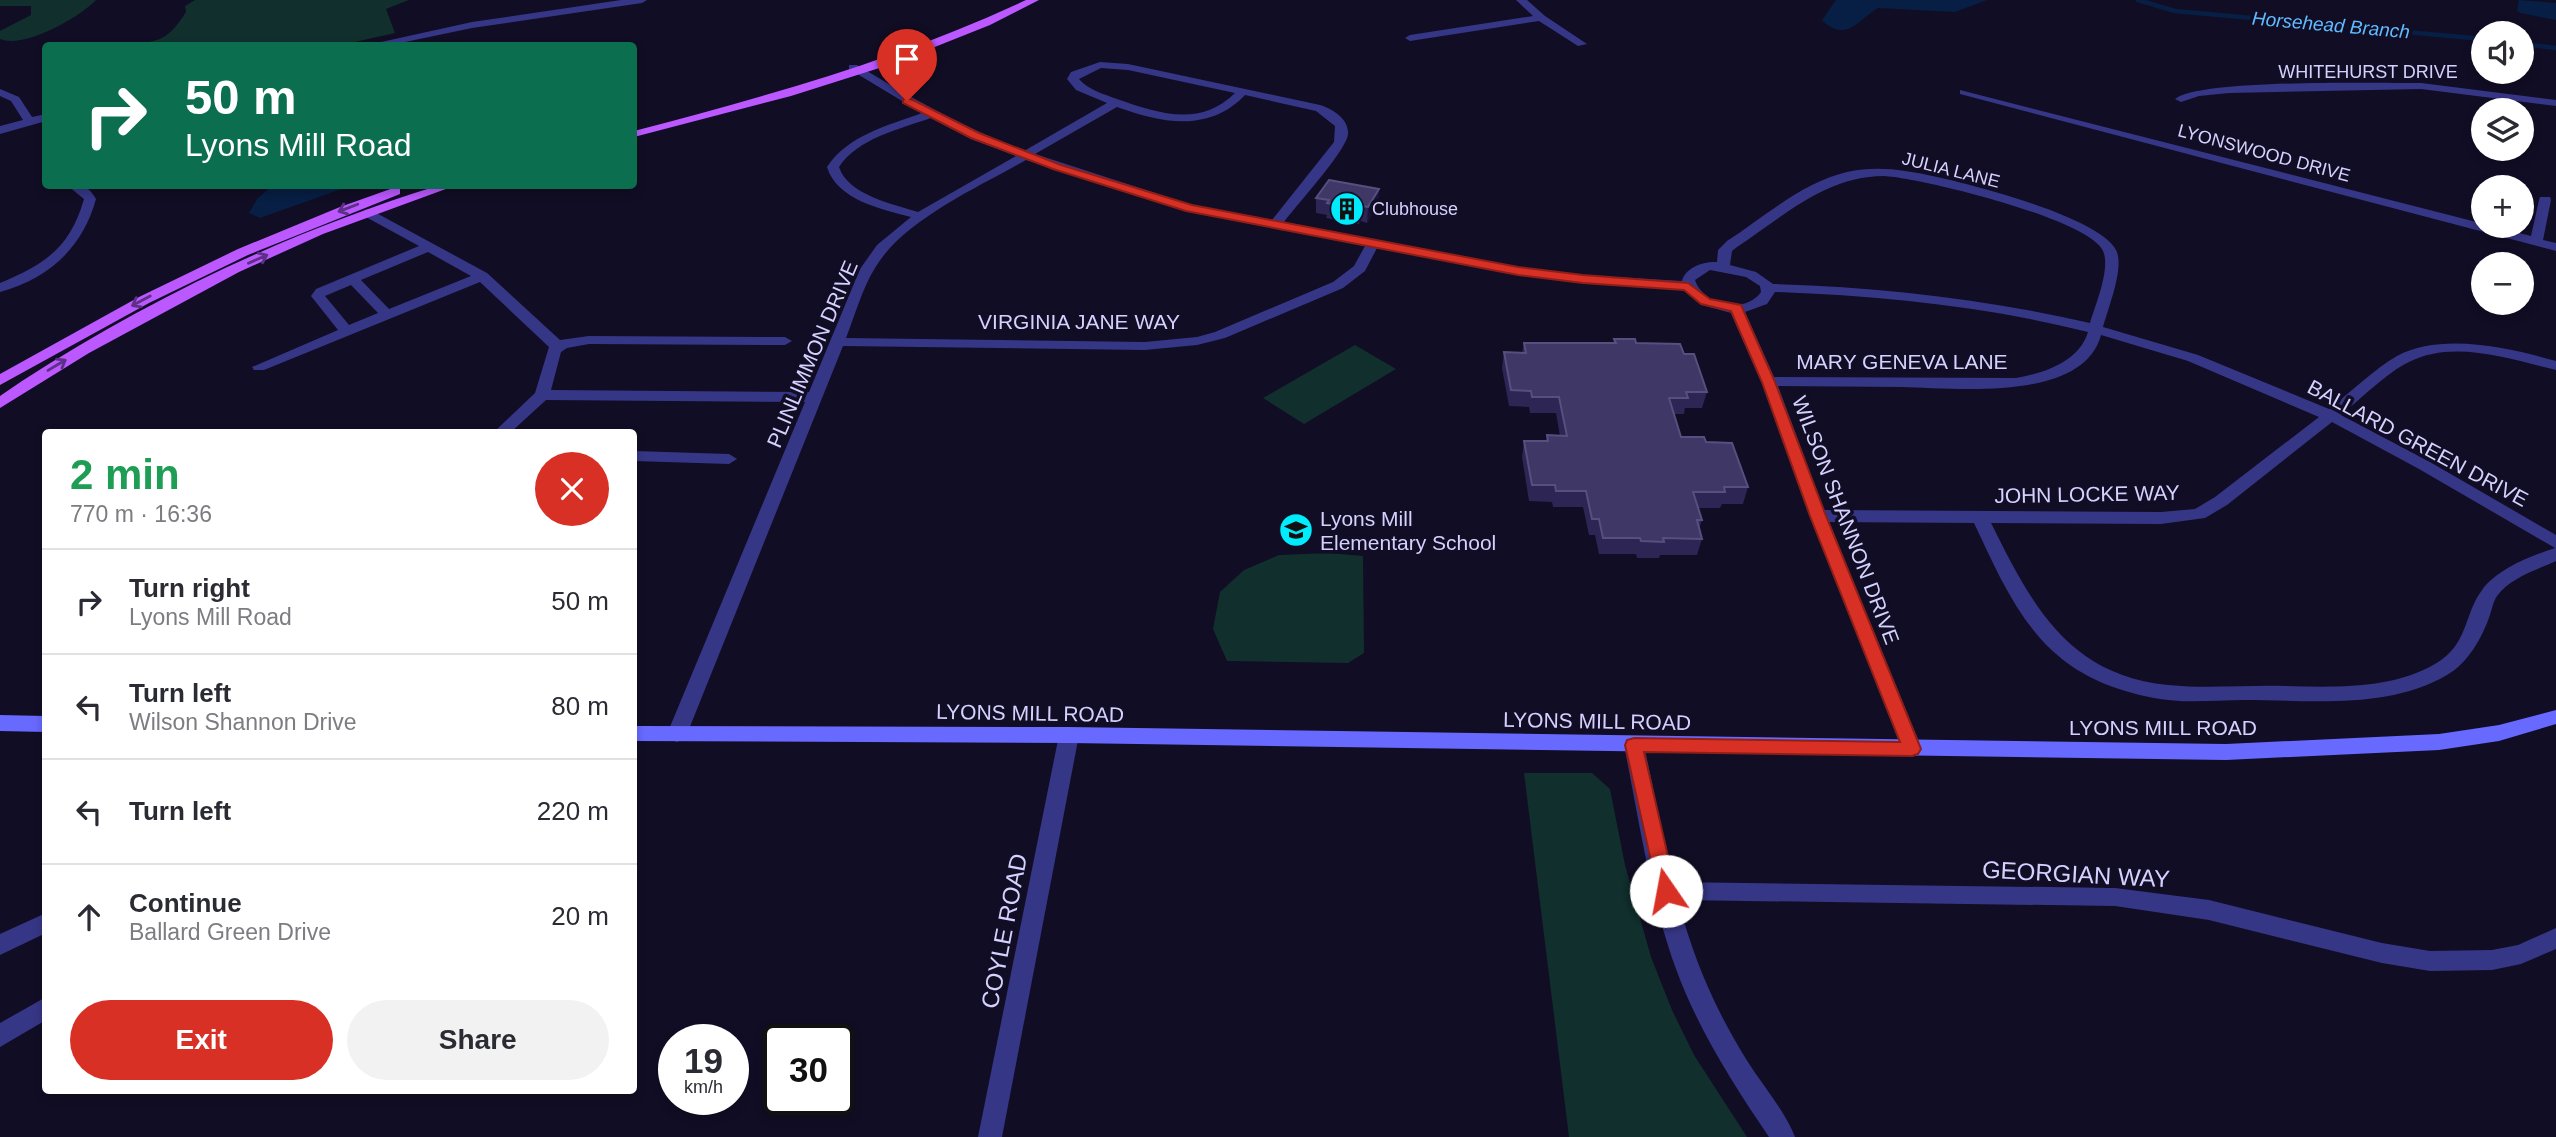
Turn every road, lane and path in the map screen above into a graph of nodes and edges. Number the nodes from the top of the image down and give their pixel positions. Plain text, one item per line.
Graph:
1 (642, 0) edge
2 (1013, 0) edge
3 (1034, 0) edge
4 (1521, 0) edge
5 (1541, 18) junction
6 (1410, 38) dead end
7 (388, 42) edge
8 (1582, 44) dead end
9 (857, 69) junction
10 (1243, 91) junction
11 (0, 92) edge
12 (1964, 92) dead end
13 (2181, 99) dead end
14 (1117, 102) junction
15 (2556, 103) edge
16 (930, 114) junction
17 (42, 118) edge
18 (29, 121) junction
19 (637, 123) edge
20 (0, 130) edge
21 (637, 133) edge
22 (1026, 155) junction
23 (80, 189) edge
24 (405, 189) edge
25 (439, 189) edge
26 (2545, 200) dead end
27 (369, 213) junction
28 (920, 216) junction
29 (1275, 225) junction
30 (1374, 242) junction
31 (2536, 242) junction
32 (428, 247) junction
33 (2556, 247) edge
34 (1723, 266) junction
35 (482, 276) junction
36 (352, 278) junction
37 (1688, 286) junction
38 (0, 288) edge
39 (1766, 288) junction
40 (1736, 308) junction
41 (387, 315) junction
42 (2096, 330) junction
43 (346, 331) junction
44 (785, 341) dead end
45 (837, 342) junction
46 (557, 346) junction
47 (2556, 366) edge
48 (259, 367) dead end
49 (0, 380) edge
50 (1769, 382) junction
51 (542, 395) junction
52 (816, 397) junction
53 (0, 403) edge
54 (2329, 416) junction
55 (505, 429) edge
56 (637, 456) edge
57 (729, 459) dead end
58 (1818, 516) junction
59 (1980, 517) junction
60 (2556, 543) edge
61 (2556, 554) edge
62 (2556, 717) edge
63 (0, 723) edge
64 (42, 724) edge
65 (637, 734) edge
66 (677, 734) junction
67 (1069, 735) junction
68 (1634, 745) junction
69 (1912, 749) junction
70 (1666, 891) junction
71 (42, 924) edge
72 (2556, 938) edge
73 (0, 945) edge
74 (42, 1010) edge
75 (0, 1036) edge
76 (990, 1137) edge
77 (1783, 1137) edge

1 - 7 street
2 - 9 main road
3 - 9 main road
4 - 5 street
5 - 6 street
5 - 8 street
9 - 16 street
9 - 19 main road
9 - 21 main road
10 - 14 street
10 - 14 street
10 - 29 street
11 - 18 street
12 - 31 street, LYONSWOOD DRIVE
13 - 15 street, WHITEHURST DRIVE
14 - 22 street, PLINLIMMON DRIVE
16 - 22 street
16 - 28 street
17 - 18 street
18 - 20 street
22 - 28 street, PLINLIMMON DRIVE
22 - 29 street
23 - 38 street
24 -> 49 main road
25 - 27 main road
26 - 31 street
27 - 32 street
53 -> 27 main road
28 - 45 street, PLINLIMMON DRIVE
29 - 30 street
30 - 37 street
30 - 45 street, VIRGINIA JANE WAY
31 - 33 street, LYONSWOOD DRIVE
32 - 35 street
32 - 36 street
34 - 37 street
34 - 39 street
34 - 42 street, JULIA LANE
35 - 41 street
35 - 46 street
36 - 41 street
36 - 43 street
37 - 40 street
39 - 40 street
39 - 42 street, BALLARD GREEN DRIVE
40 - 50 street, WILSON SHANNON DRIVE
41 - 43 street
42 - 50 street, MARY GENEVA LANE
42 - 54 street, BALLARD GREEN DRIVE
43 - 48 street
44 - 46 street
45 - 52 street, PLINLIMMON DRIVE
46 - 51 street
47 - 54 street, JOHN LOCKE WAY
50 - 58 street, WILSON SHANNON DRIVE
51 - 52 street
51 - 55 street
52 - 66 street, PLINLIMMON DRIVE
54 - 59 street, JOHN LOCKE WAY
54 - 60 street, BALLARD GREEN DRIVE
56 - 57 street
58 - 59 street, JOHN LOCKE WAY
58 - 69 street, WILSON SHANNON DRIVE
59 - 61 street
62 - 69 main road, LYONS MILL ROAD
63 - 64 main road
65 - 66 main road, LYONS MILL ROAD
66 - 67 main road, LYONS MILL ROAD
67 - 68 main road, LYONS MILL ROAD
67 - 76 street, COYLE ROAD
68 - 69 main road, LYONS MILL ROAD
68 - 70 street
70 - 72 street, GEORGIAN WAY
70 - 77 street
71 - 73 street
74 - 75 street

